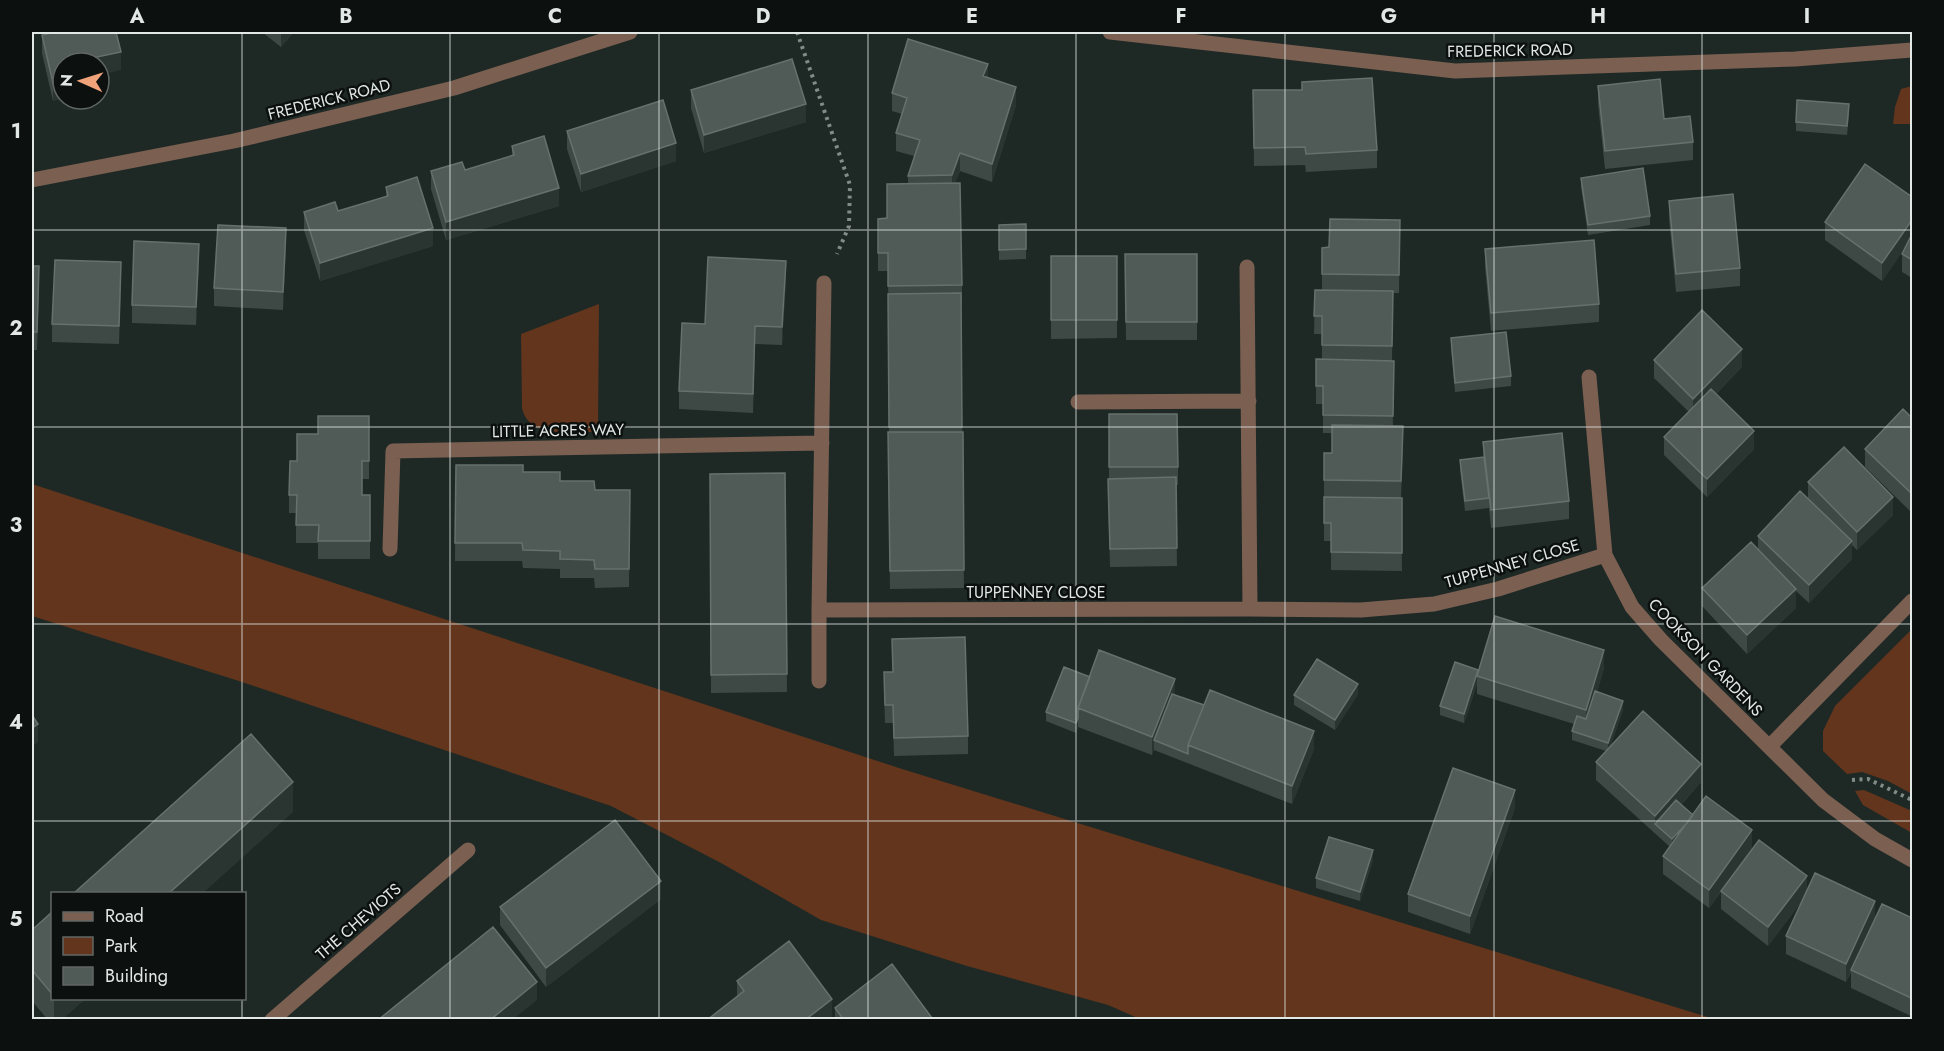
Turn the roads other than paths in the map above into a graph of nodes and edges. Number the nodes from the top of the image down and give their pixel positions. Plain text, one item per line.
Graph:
1 (630, 32) edge
2 (1110, 32) edge
3 (1912, 50) edge
4 (32, 180) edge
5 (1247, 267) dead end
6 (824, 283) road end
7 (1589, 377) dead end
8 (1249, 401) junction
9 (1078, 402) dead end
10 (822, 443) junction
11 (390, 549) dead end
12 (1605, 555) junction
13 (1912, 601) edge
14 (1250, 609) junction
15 (819, 610) junction
16 (819, 681) dead end
17 (1770, 747) junction
18 (468, 850) dead end
19 (1912, 860) edge
20 (272, 1020) edge

1 - 4 street, FREDERICK ROAD
2 - 3 street, FREDERICK ROAD
5 - 8 street
6 - 10 street
7 - 12 street, COOKSON GARDENS
8 - 9 street
8 - 14 street
10 - 11 street, LITTLE ACRES WAY
10 - 15 street
12 - 14 street, TUPPENNEY CLOSE
12 - 17 street, COOKSON GARDENS
13 - 17 street
14 - 15 street, TUPPENNEY CLOSE
15 - 16 street
17 - 19 street, COOKSON GARDENS
18 - 20 street, THE CHEVIOTS

